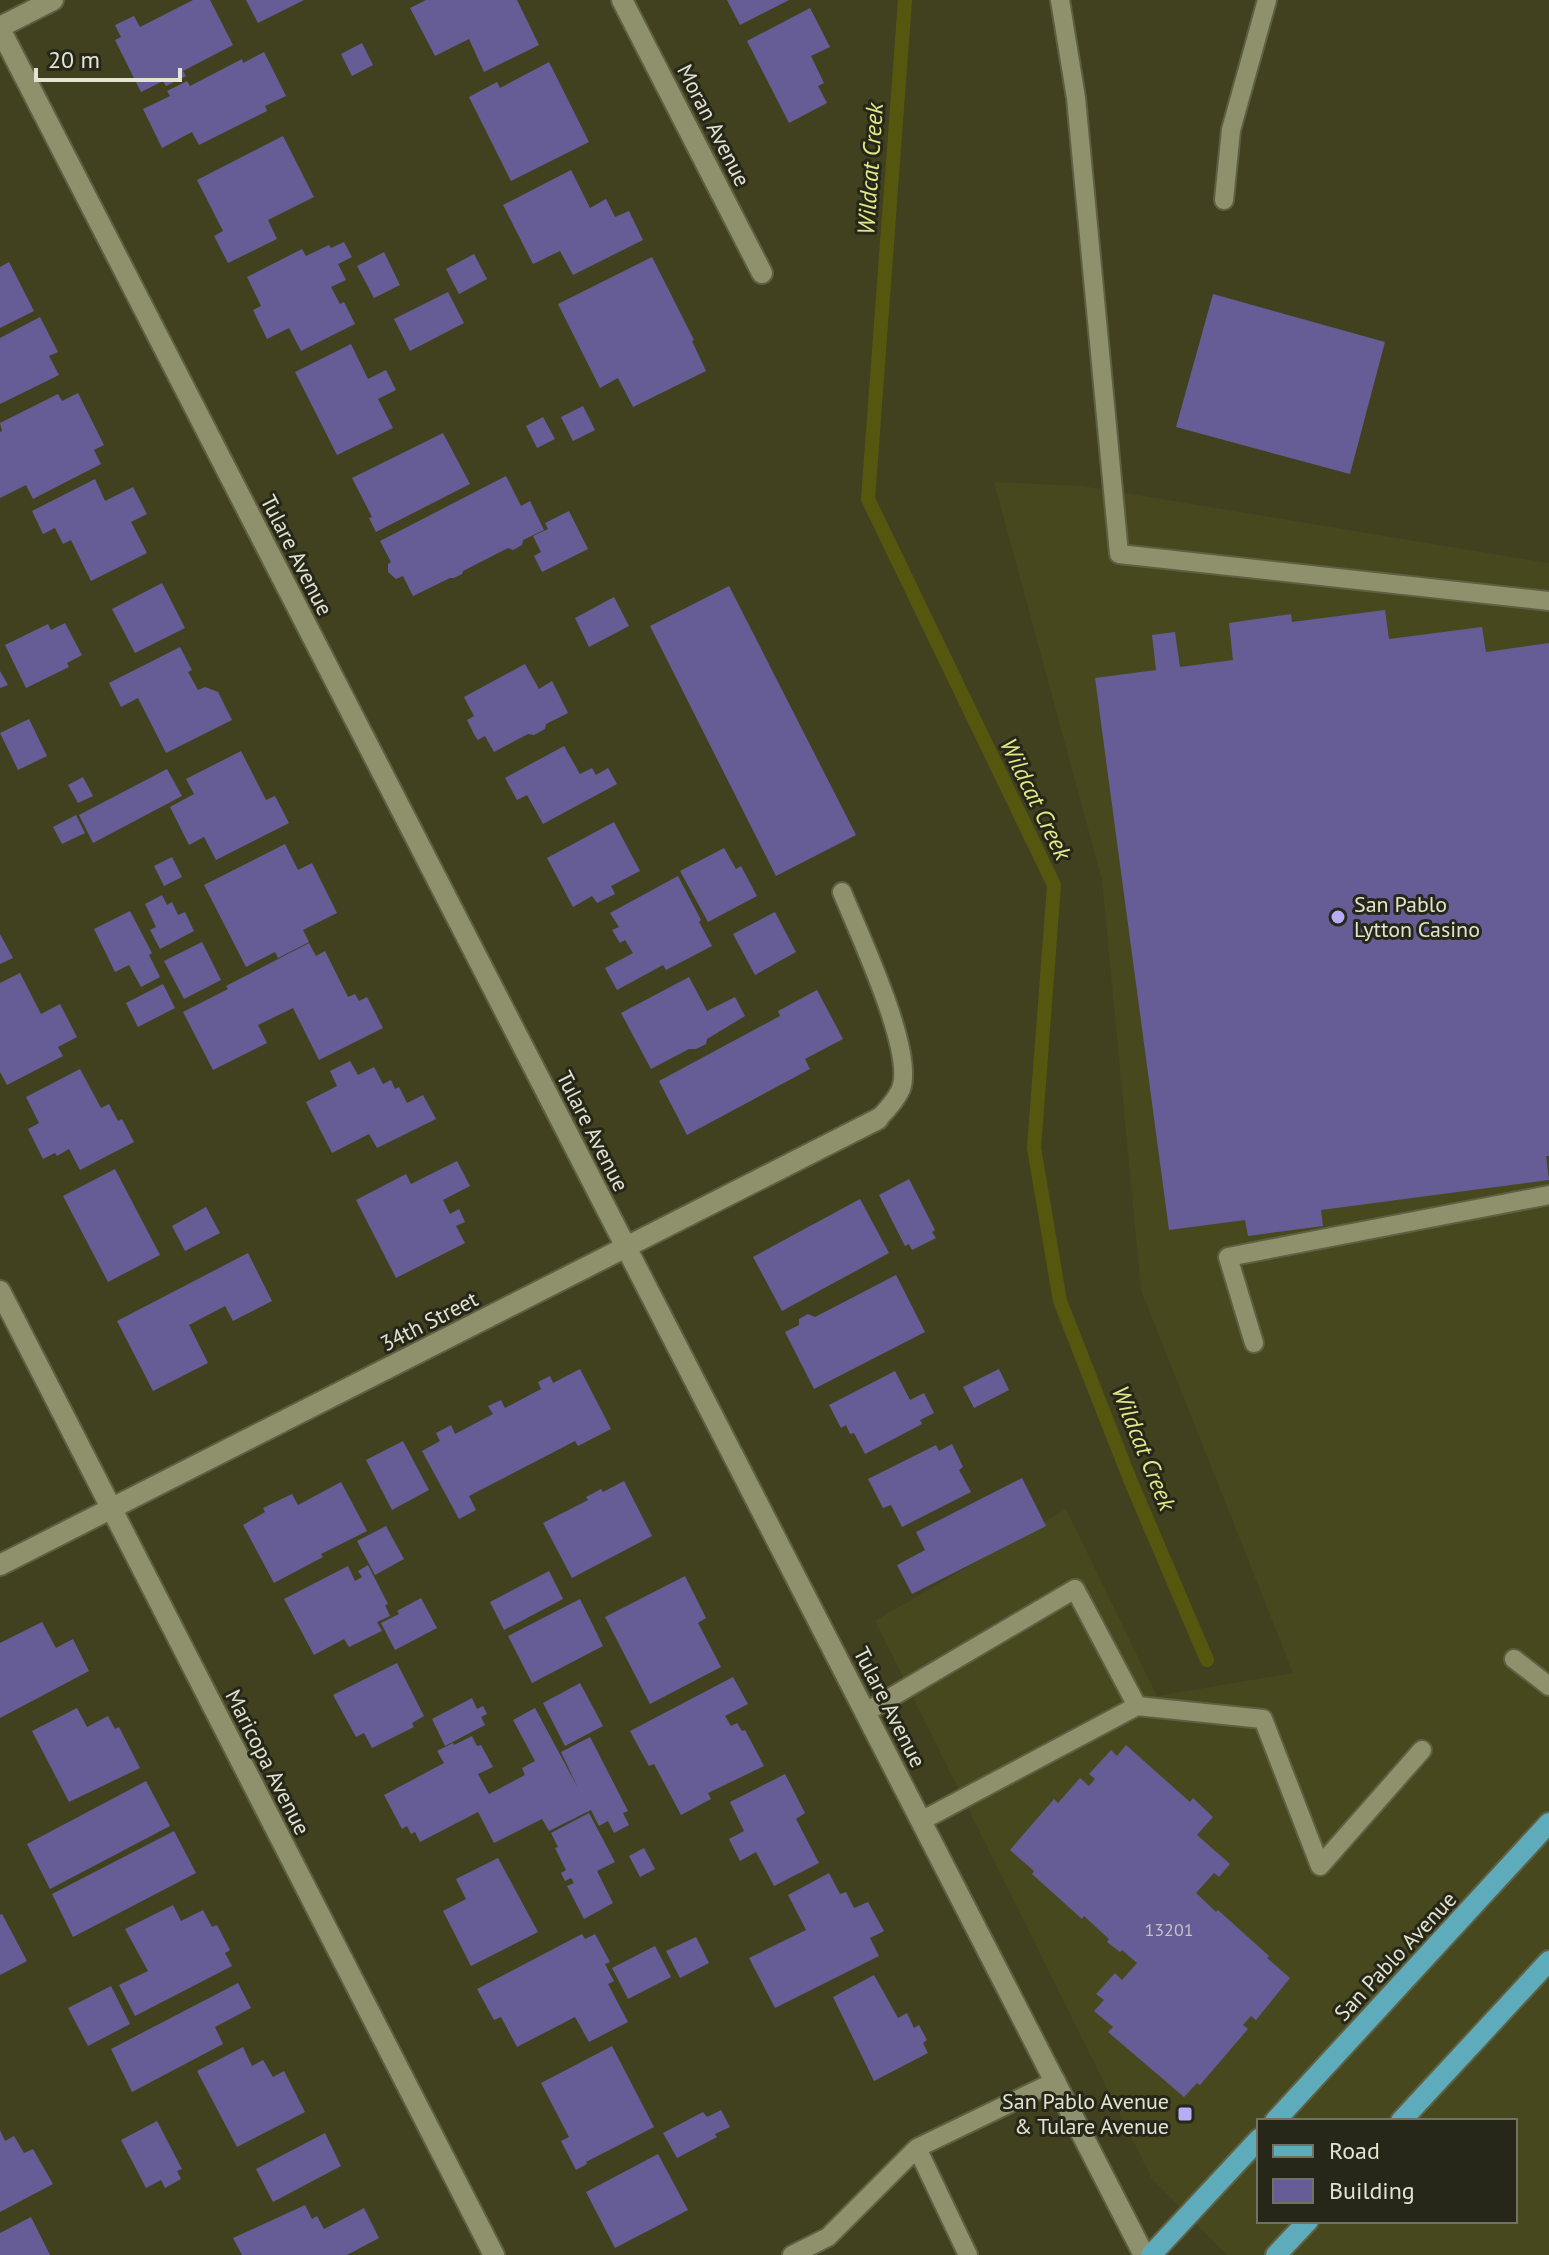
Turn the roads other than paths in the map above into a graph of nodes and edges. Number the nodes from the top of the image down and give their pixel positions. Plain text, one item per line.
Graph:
1 (53, 0) edge
2 (622, 0) edge
3 (1060, 0) edge
4 (1267, 0) edge
5 (0, 28) edge
6 (1224, 200) dead end
7 (762, 273) dead end
8 (1549, 601) edge
9 (842, 892) dead end
10 (878, 1119) joint
11 (1549, 1195) edge
12 (626, 1247) junction
13 (0, 1291) edge
14 (1254, 1343) dead end
15 (112, 1509) junction
16 (0, 1565) edge
17 (1514, 1659) dead end
18 (1549, 1686) edge
19 (1137, 1706) junction
20 (866, 1712) junction
21 (1422, 1750) dead end
22 (921, 1821) junction
23 (1549, 1823) edge
24 (1549, 1961) edge
25 (1056, 2081) junction
26 (1277, 2119) edge
27 (1403, 2119) edge
28 (1257, 2141) edge
29 (917, 2148) junction
30 (1306, 2223) edge
31 (494, 2255) edge
32 (792, 2255) edge
33 (968, 2255) edge
34 (1144, 2255) edge
35 (1151, 2255) edge
36 (1276, 2255) edge

1 - 5 street
2 - 7 street, Moran Avenue
3 - 8 lane
4 - 6 lane
5 - 12 street, Tulare Avenue
9 - 10 lane
10 - 12 street, 34th Street
11 - 14 lane
12 - 15 street, 34th Street
12 - 20 street, Tulare Avenue
13 - 15 street, Maricopa Avenue
15 - 16 street, 34th Street
15 - 31 street, Maricopa Avenue
17 - 18 lane
19 - 20 lane
19 - 21 lane
19 - 22 lane
20 - 22 street, Tulare Avenue
22 - 25 street, Tulare Avenue
23 - 26 main road, San Pablo Avenue
24 - 27 main road
25 - 29 lane
25 - 34 street, Tulare Avenue
28 - 35 main road
29 - 32 lane
29 - 33 lane
30 - 36 main road

